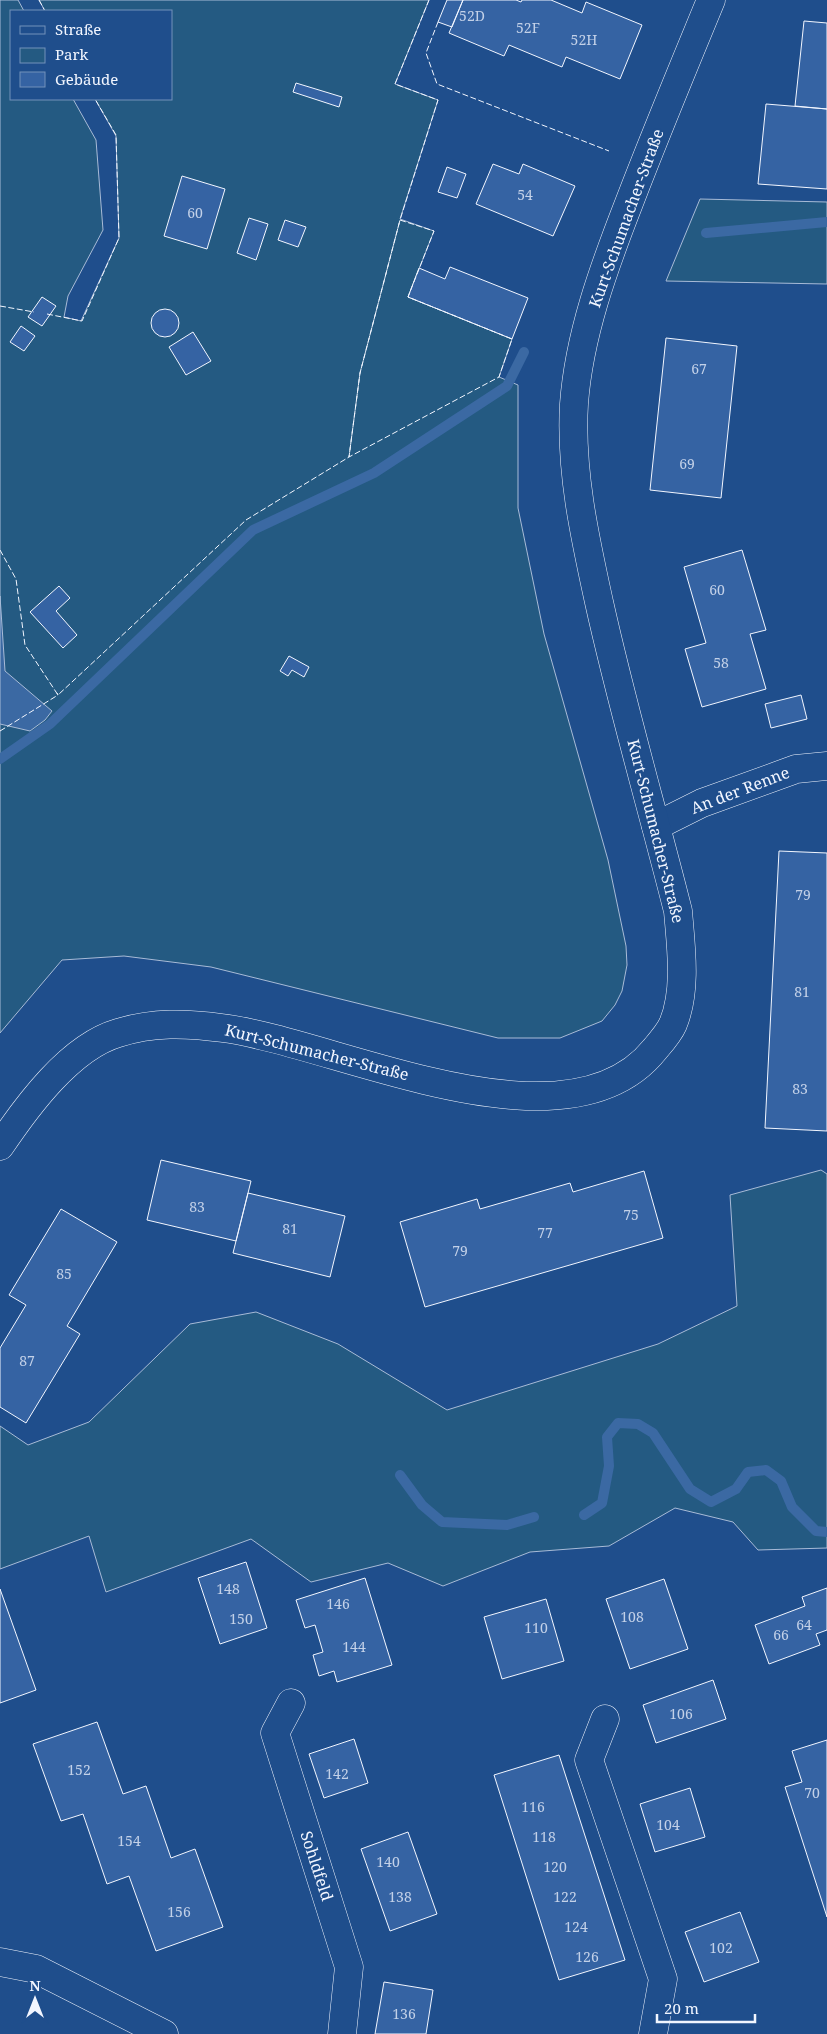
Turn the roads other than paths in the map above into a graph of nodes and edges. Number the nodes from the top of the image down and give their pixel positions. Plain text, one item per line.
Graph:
1 (711, 0) edge
2 (827, 766) edge
3 (656, 826) junction
4 (0, 1146) edge
5 (291, 1704) dead end
6 (605, 1719) dead end
7 (0, 1962) edge
8 (164, 2034) edge
9 (342, 2034) edge
10 (653, 2034) edge

1 - 3 street, Kurt-Schumacher-Straße
2 - 3 street, An der Renne
3 - 4 street, Kurt-Schumacher-Straße
5 - 9 street, Sohldfeld
6 - 10 street
7 - 8 street

